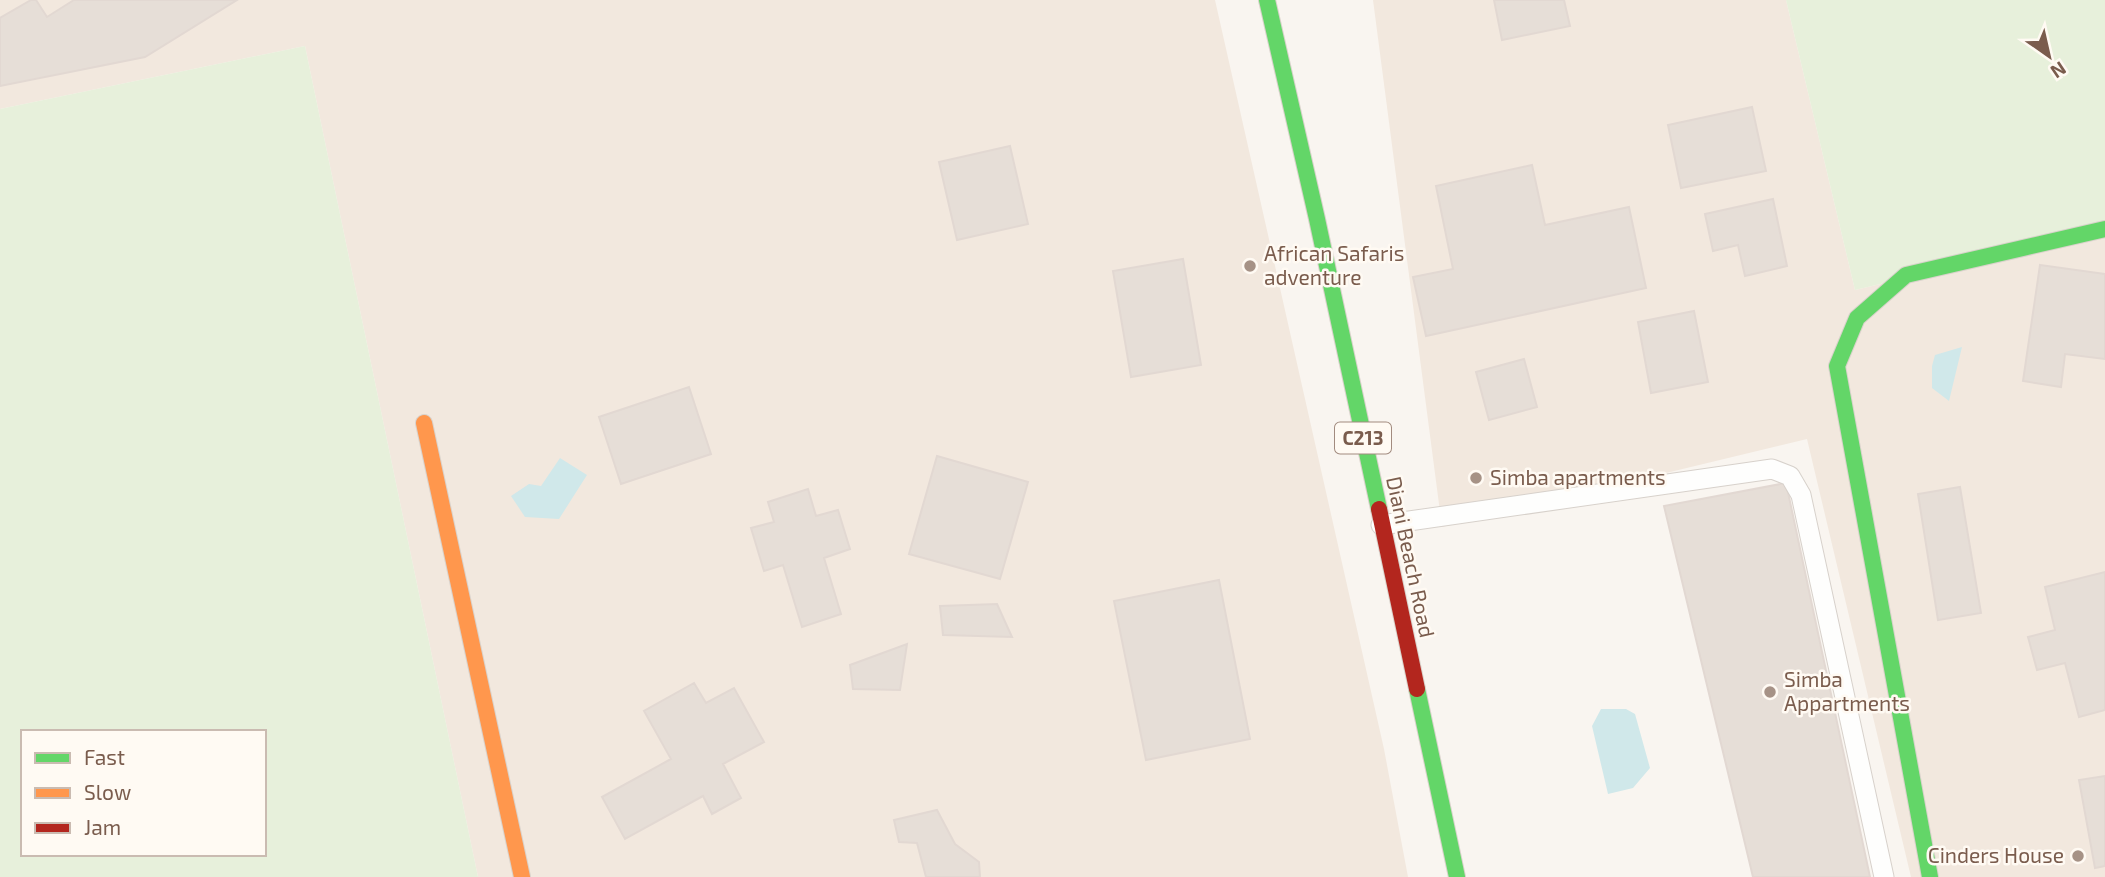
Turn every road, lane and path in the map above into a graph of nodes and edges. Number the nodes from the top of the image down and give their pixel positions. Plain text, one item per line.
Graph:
1 (1267, 0) edge
2 (2105, 229) edge
3 (424, 423) dead end
4 (1381, 525) junction
5 (522, 877) edge
6 (1457, 877) edge
7 (1884, 877) edge
8 (1930, 877) edge

1 - 4 street, Diani Beach Road / C213
2 - 8 street
3 - 5 street
4 - 6 street, Diani Beach Road / C213
4 - 7 lane

